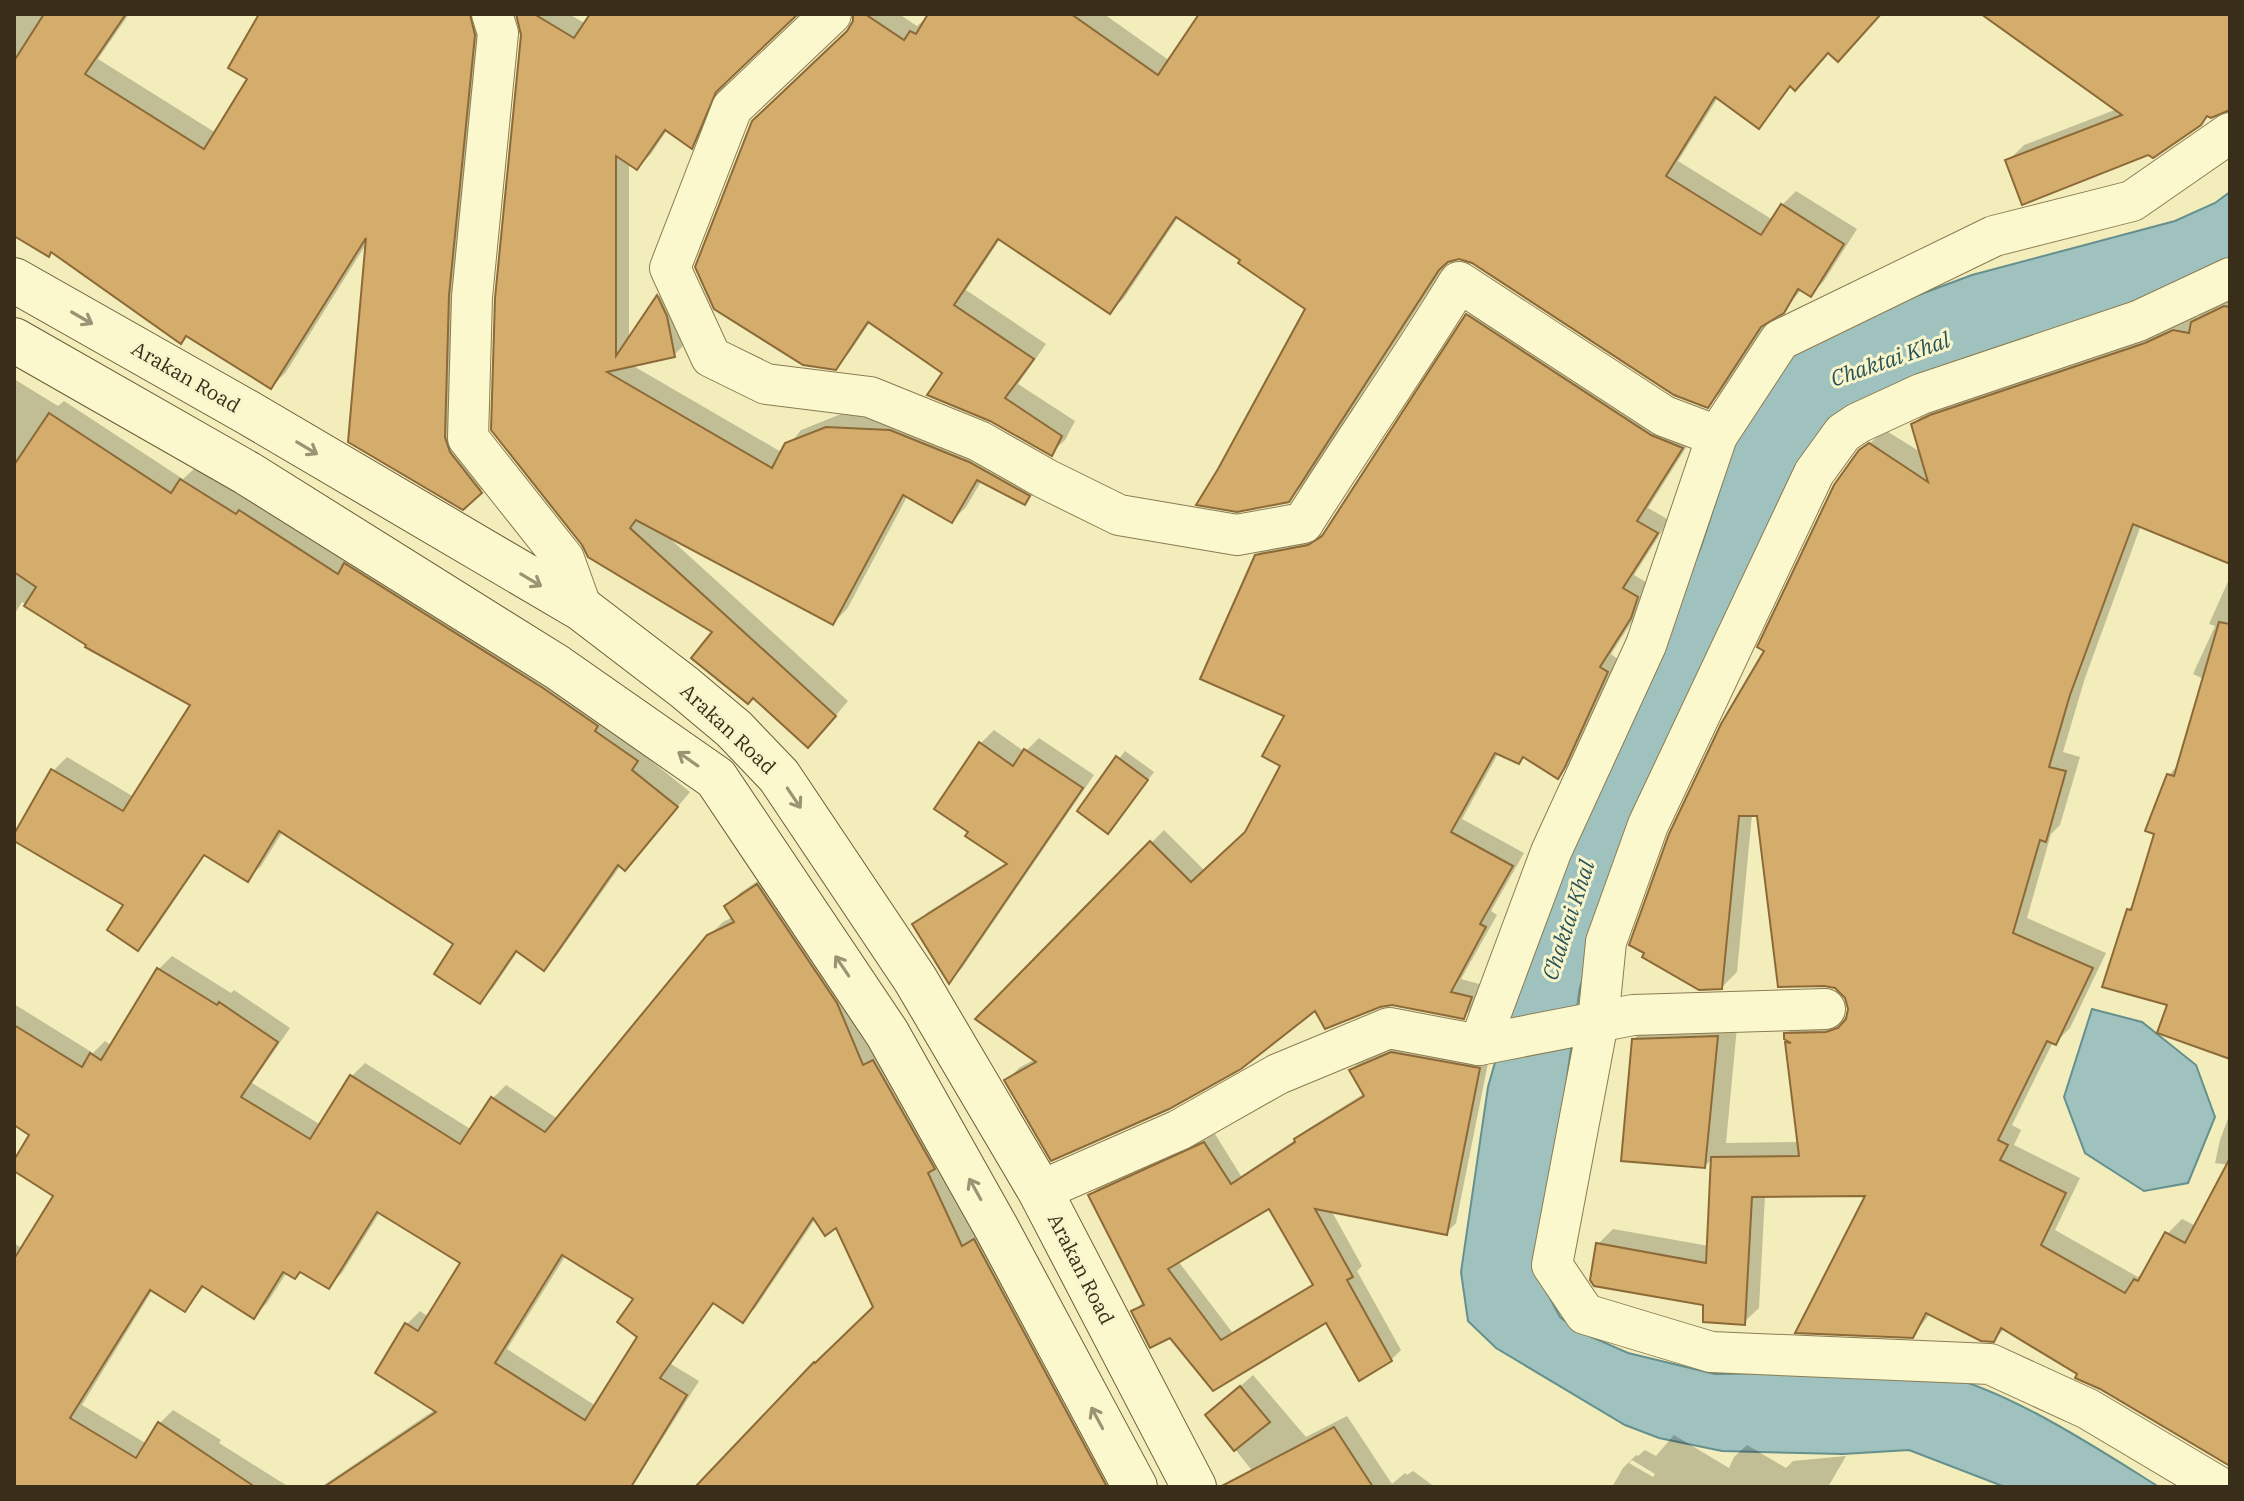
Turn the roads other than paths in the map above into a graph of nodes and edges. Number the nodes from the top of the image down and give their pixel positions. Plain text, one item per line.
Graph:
1 (492, 14) edge
2 (831, 14) edge
3 (2230, 133) edge
4 (2230, 278) edge
5 (14, 280) edge
6 (14, 340) edge
7 (1717, 436) junction
8 (582, 609) junction
9 (1825, 1009) dead end
10 (1590, 1024) junction
11 (1479, 1045) junction
12 (1040, 1191) junction
13 (1135, 1487) edge
14 (1194, 1487) edge
15 (2219, 1487) edge

1 - 8 street
2 - 7 street
3 - 7 street
4 - 10 street
5 -> 8 main road, Arakan Road
13 -> 6 main road
7 - 11 street
8 -> 12 main road, Arakan Road
9 - 10 street
10 - 11 street
10 - 15 street
11 - 12 street
12 - 14 main road, Arakan Road

